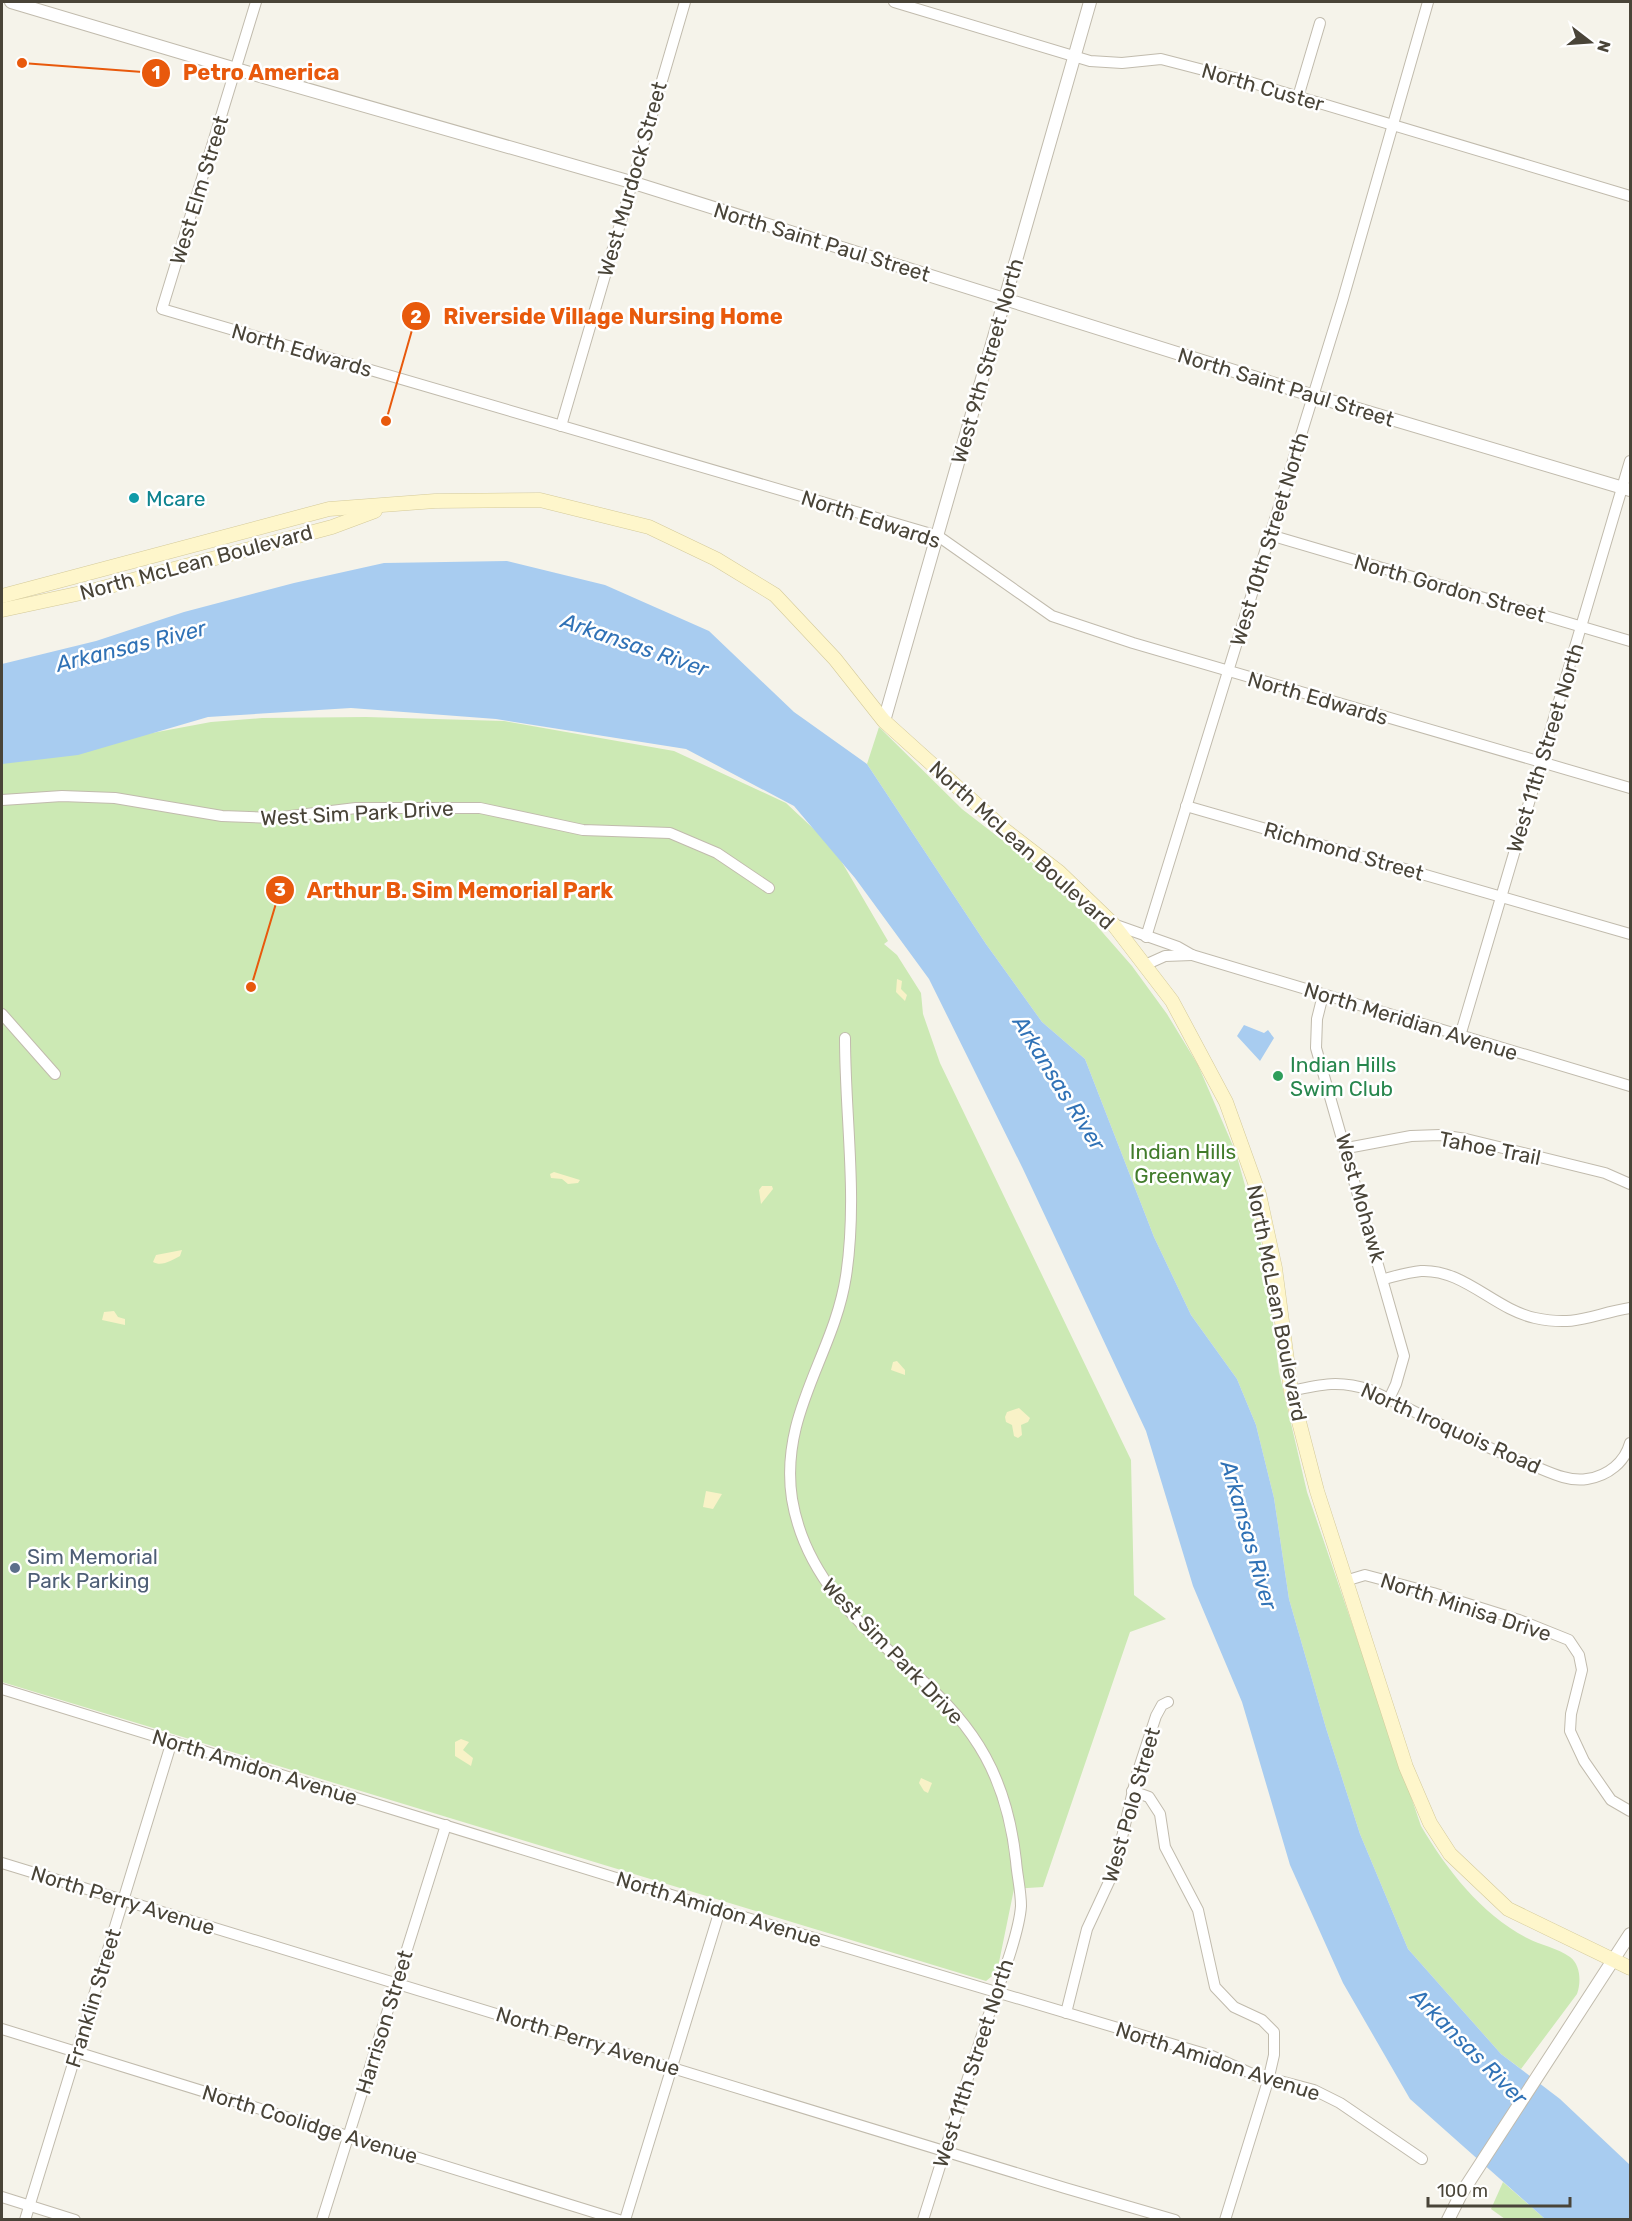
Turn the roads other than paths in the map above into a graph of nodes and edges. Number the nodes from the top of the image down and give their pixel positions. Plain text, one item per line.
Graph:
1 (11, 2) edge
2 (256, 2) edge
3 (685, 2) edge
4 (894, 2) edge
5 (1090, 2) edge
6 (1428, 2) edge
7 (1320, 23) dead end
8 (1074, 57) junction
9 (236, 69) junction
10 (1298, 97) junction
11 (1394, 126) junction
12 (631, 182) junction
13 (1630, 196) edge
14 (1004, 300) junction
15 (162, 309) joint
16 (1314, 396) junction
17 (561, 426) junction
18 (1630, 461) edge
19 (1627, 488) edge
20 (388, 506) junction
21 (1270, 535) junction
22 (938, 537) junction
23 (2, 596) edge
24 (2, 610) edge
25 (1581, 626) junction
26 (1630, 641) edge
27 (1228, 671) junction
28 (885, 721) junction
29 (1540, 764) junction
30 (1630, 788) edge
31 (2, 800) edge
32 (1186, 806) junction
33 (769, 888) dead end
34 (1501, 897) junction
35 (1113, 924) junction
36 (1630, 934) edge
37 (1146, 937) junction
38 (1192, 955) junction
39 (1145, 965) junction
40 (1323, 995) junction
41 (2, 1014) edge
42 (1460, 1036) junction
43 (845, 1038) dead end
44 (55, 1074) dead end
45 (1630, 1086) edge
46 (1347, 1148) junction
47 (1630, 1184) edge
48 (1384, 1279) junction
49 (1630, 1308) edge
50 (1291, 1391) junction
51 (1389, 1399) junction
52 (1630, 1443) edge
53 (1345, 1581) junction
54 (2, 1689) edge
55 (1168, 1702) dead end
56 (172, 1741) junction
57 (1132, 1791) junction
58 (1630, 1811) edge
59 (446, 1825) junction
60 (2, 1863) edge
61 (123, 1900) junction
62 (1021, 1906) joint
63 (720, 1910) junction
64 (1630, 1934) edge
65 (1613, 1959) junction
66 (1630, 1968) edge
67 (397, 1983) junction
68 (996, 1992) junction
69 (1066, 2013) junction
70 (2, 2029) edge
71 (76, 2052) junction
72 (673, 2067) junction
73 (1268, 2081) junction
74 (349, 2136) junction
75 (944, 2151) junction
76 (1422, 2159) dead end
77 (2, 2197) edge
78 (29, 2205) junction
79 (25, 2220) edge
80 (75, 2220) edge
81 (322, 2220) edge
82 (619, 2220) edge
83 (625, 2220) edge
84 (923, 2220) edge
85 (1175, 2220) edge
86 (1225, 2220) edge
87 (1448, 2220) edge

1 - 9 street, North Saint Paul Street
2 - 9 street, West Elm Street
3 - 12 street, West Murdock Street
4 - 8 street, North Custer
5 - 8 street, West 9th Street North
6 - 11 street, West 10th Street North
7 - 10 street
8 - 10 street, North Custer
8 - 14 street, West 9th Street North
9 - 12 street, North Saint Paul Street
9 - 15 street, West Elm Street
10 - 11 street, North Custer
11 - 13 street, North Custer
11 - 16 street, West 10th Street North
12 - 14 street, North Saint Paul Street
12 - 17 street, West Murdock Street
14 - 16 street, North Saint Paul Street
14 - 22 street, West 9th Street North
15 - 17 street, North Edwards
16 - 19 street, North Saint Paul Street
16 - 21 street, West 10th Street North
17 - 22 street, North Edwards
18 - 19 street, West 11th Street North
19 - 25 street, West 11th Street North
20 - 23 main road, North McLean Boulevard
20 - 24 main road, North McLean Boulevard
20 - 28 main road, North McLean Boulevard
21 - 25 street, North Gordon Street
21 - 27 street, West 10th Street North
22 - 27 street, North Edwards
22 - 28 street, West 9th Street North
25 - 26 street, North Gordon Street
25 - 29 street, West 11th Street North
27 - 29 street, North Edwards
27 - 32 street, West 10th Street North
28 - 35 main road, North McLean Boulevard
29 - 30 street, North Edwards
29 - 34 street, West 11th Street North
31 - 33 street, West Sim Park Drive
32 - 34 street, Richmond Street
32 - 37 street, West 10th Street North
34 - 36 street, Richmond Street
34 - 42 street, West 11th Street North
35 - 37 street, North Meridian Avenue
35 - 39 main road, North McLean Boulevard
37 - 38 street, North Meridian Avenue
38 - 39 street, North Meridian Avenue
38 - 40 street, North Meridian Avenue
39 - 50 main road, North McLean Boulevard
40 - 42 street, North Meridian Avenue
40 - 46 street, West Mohawk
41 - 44 street
42 - 45 street, North Meridian Avenue
43 - 62 street, West Sim Park Drive
46 - 47 street, Tahoe Trail
46 - 48 street, West Mohawk
48 - 49 street
48 - 51 street, West Mohawk
50 - 51 street, North Iroquois Road
50 - 53 main road, North McLean Boulevard
51 - 52 street, North Iroquois Road
53 - 58 street, North Minisa Drive
53 - 65 main road, North McLean Boulevard
54 - 56 street, North Amidon Avenue
55 - 57 street, West Polo Street
56 - 59 street, North Amidon Avenue
56 - 61 street, Franklin Street
57 - 69 street, West Polo Street
57 - 73 street
59 - 63 street, North Amidon Avenue
59 - 67 street, Harrison Street
60 - 61 street, North Perry Avenue
61 - 67 street, North Perry Avenue
61 - 71 street, Franklin Street
62 - 68 street, West 11th Street North
63 - 68 street, North Amidon Avenue
63 - 72 street
64 - 65 street
65 - 66 main road, North McLean Boulevard
65 - 87 street
67 - 72 street, North Perry Avenue
67 - 74 street, Harrison Street
68 - 69 street, North Amidon Avenue
68 - 75 street, West 11th Street North
69 - 73 street, North Amidon Avenue
70 - 71 street, North Coolidge Avenue
71 - 74 street, North Coolidge Avenue
71 - 78 street, Franklin Street
72 - 75 street, North Perry Avenue
72 - 83 street
73 - 76 street, North Amidon Avenue
73 - 86 street
74 - 81 street, Harrison Street
74 - 82 street, North Coolidge Avenue
75 - 84 street, West 11th Street North
75 - 85 street, North Perry Avenue
77 - 78 street
78 - 79 street, Franklin Street
78 - 80 street

